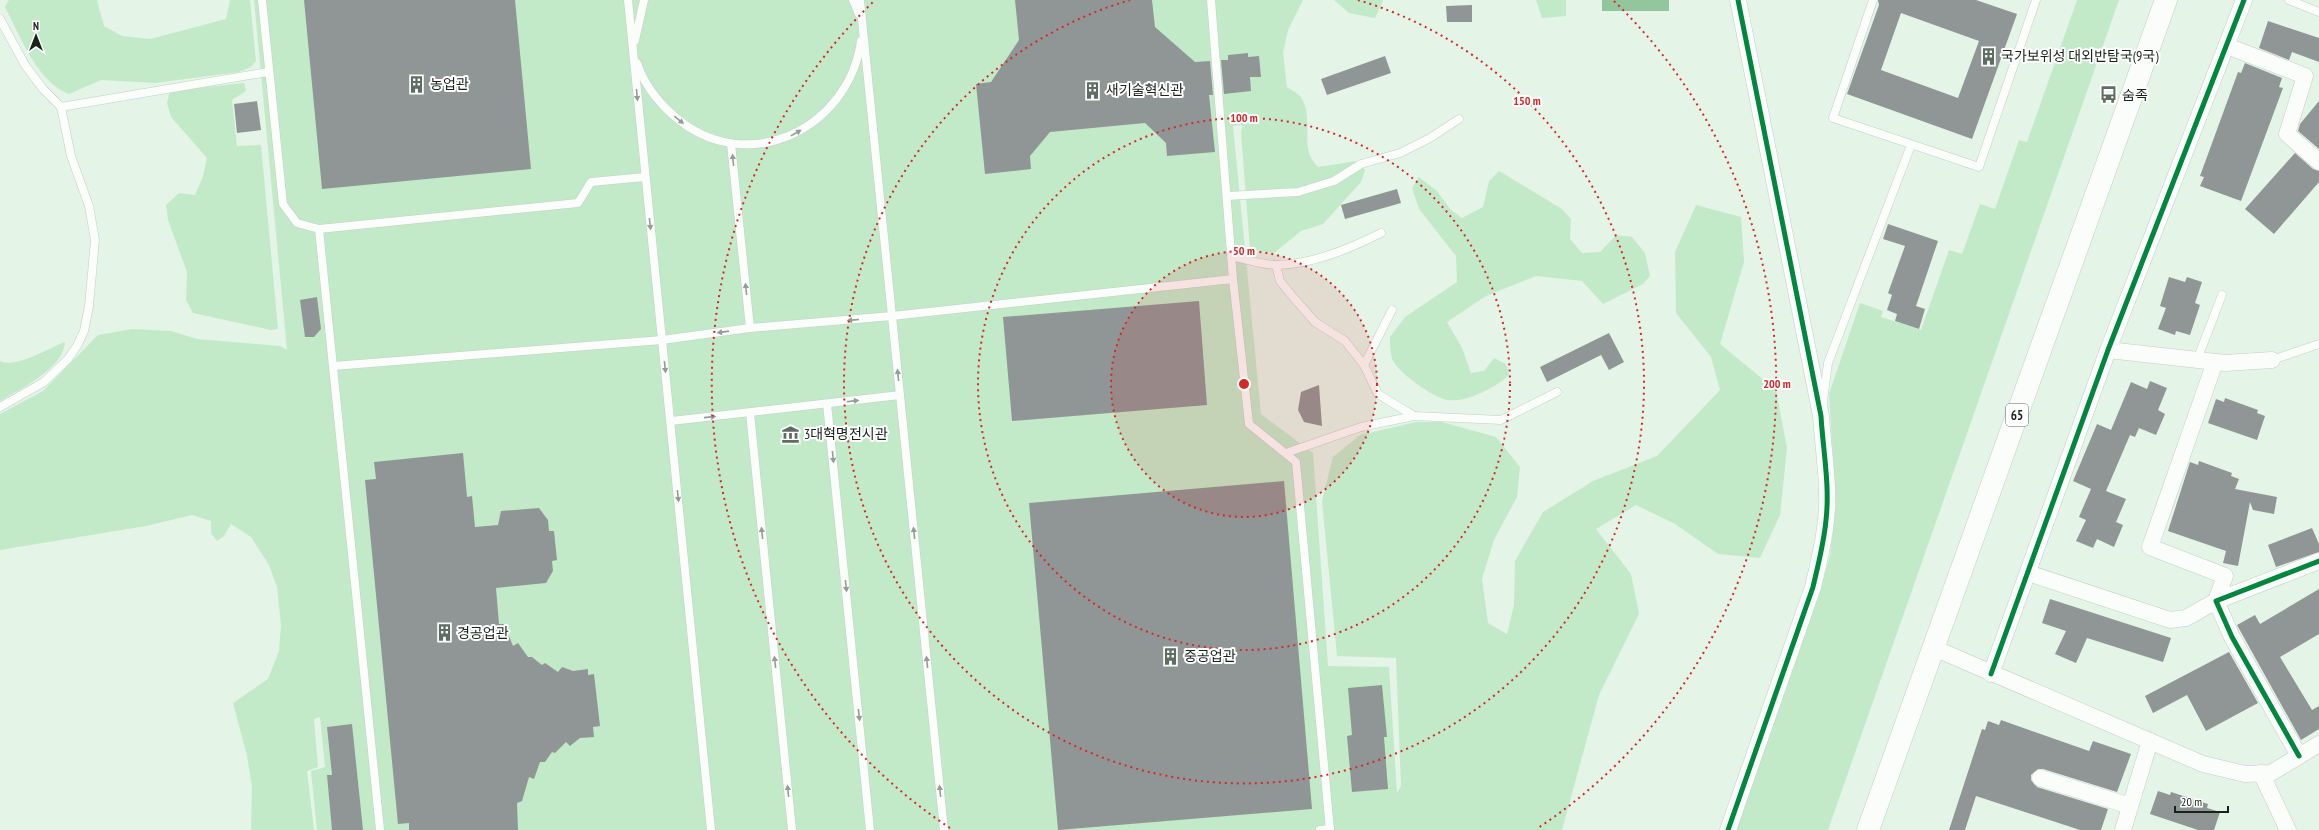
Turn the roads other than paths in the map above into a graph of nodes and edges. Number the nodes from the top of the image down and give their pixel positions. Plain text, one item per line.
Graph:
1 (262, 0) edge
2 (628, 0) edge
3 (644, 0) edge
4 (853, 0) edge
5 (860, 0) edge
6 (1211, 0) edge
7 (1738, 0) edge
8 (1873, 0) edge
9 (2036, 0) edge
10 (2166, 0) edge
11 (2244, 0) edge
12 (2289, 0) edge
13 (2319, 12) edge
14 (0, 19) edge
15 (863, 24) junction
16 (2227, 46) junction
17 (633, 49) junction
18 (268, 72) junction
19 (61, 107) junction
20 (1459, 119) dead end
21 (731, 144) junction
22 (1911, 145) junction
23 (2319, 162) edge
24 (645, 177) junction
25 (1227, 196) junction
26 (319, 229) junction
27 (1381, 233) dead end
28 (1231, 256) junction
29 (1276, 265) junction
30 (1233, 279) junction
31 (2222, 295) dead end
32 (1392, 310) dead end
33 (892, 316) junction
34 (750, 328) junction
35 (662, 340) junction
36 (2319, 344) edge
37 (2108, 350) junction
38 (2196, 360) junction
39 (2272, 360) joint
40 (2215, 362) junction
41 (1364, 365) junction
42 (333, 366) junction
43 (1557, 392) dead end
44 (900, 395) junction
45 (828, 404) junction
46 (0, 407) edge
47 (750, 412) junction
48 (1414, 416) junction
49 (1821, 416) junction
50 (671, 421) junction
51 (1286, 453) junction
52 (2319, 560) edge
53 (2028, 573) junction
54 (2216, 601) junction
55 (1934, 648) junction
56 (1991, 674) junction
57 (2150, 741) junction
58 (2319, 744) edge
59 (2299, 756) junction
60 (2261, 773) junction
61 (2040, 778) dead end
62 (2130, 806) junction
63 (380, 830) edge
64 (711, 830) edge
65 (792, 830) edge
66 (870, 830) edge
67 (944, 830) edge
68 (1320, 830) edge
69 (1330, 830) edge
70 (1728, 830) edge
71 (1868, 830) edge
72 (2123, 830) edge
73 (2288, 830) edge

1 - 18 lane
2 - 17 lane
3 - 17 lane
4 - 15 lane
5 - 15 lane
6 - 25 lane
7 - 49 street
8 - 22 lane
9 - 22 lane
10 - 55 main road, 65
11 - 16 street
12 - 13 lane
14 - 19 lane
21 -> 15 lane
15 - 33 lane
16 - 23 street
16 - 37 street
17 -> 21 lane
17 -> 24 lane
18 - 19 lane
18 - 26 lane
19 - 46 lane
20 - 25 lane
34 -> 21 lane
22 - 49 lane
24 - 26 lane
24 -> 35 lane
25 - 28 lane
26 - 42 lane
27 - 29 lane
28 - 29 lane
28 - 30 lane
29 - 41 lane
30 - 33 lane
30 - 51 lane
31 - 38 lane
32 - 41 lane
33 -> 34 lane
44 -> 33 lane
34 -> 35 lane
35 - 42 lane
35 -> 50 lane
36 - 39 lane
37 - 38 street
37 - 53 street
38 - 40 street
39 - 40 street
40 - 54 street
41 - 48 lane
42 - 63 lane
43 - 48 lane
45 -> 44 lane
67 -> 44 lane
45 - 47 lane
45 -> 66 lane
50 -> 47 lane
65 -> 47 lane
48 - 51 lane
49 - 70 street
50 -> 64 lane
51 - 69 lane
52 - 54 street
53 - 54 street
53 - 56 street
54 - 59 street
55 - 56 street
55 - 71 main road, 65
56 - 57 street
57 - 60 street
57 - 62 street
58 - 59 street
59 - 60 street
60 - 73 street
61 - 62 street
62 - 72 street
68 - 69 lane

